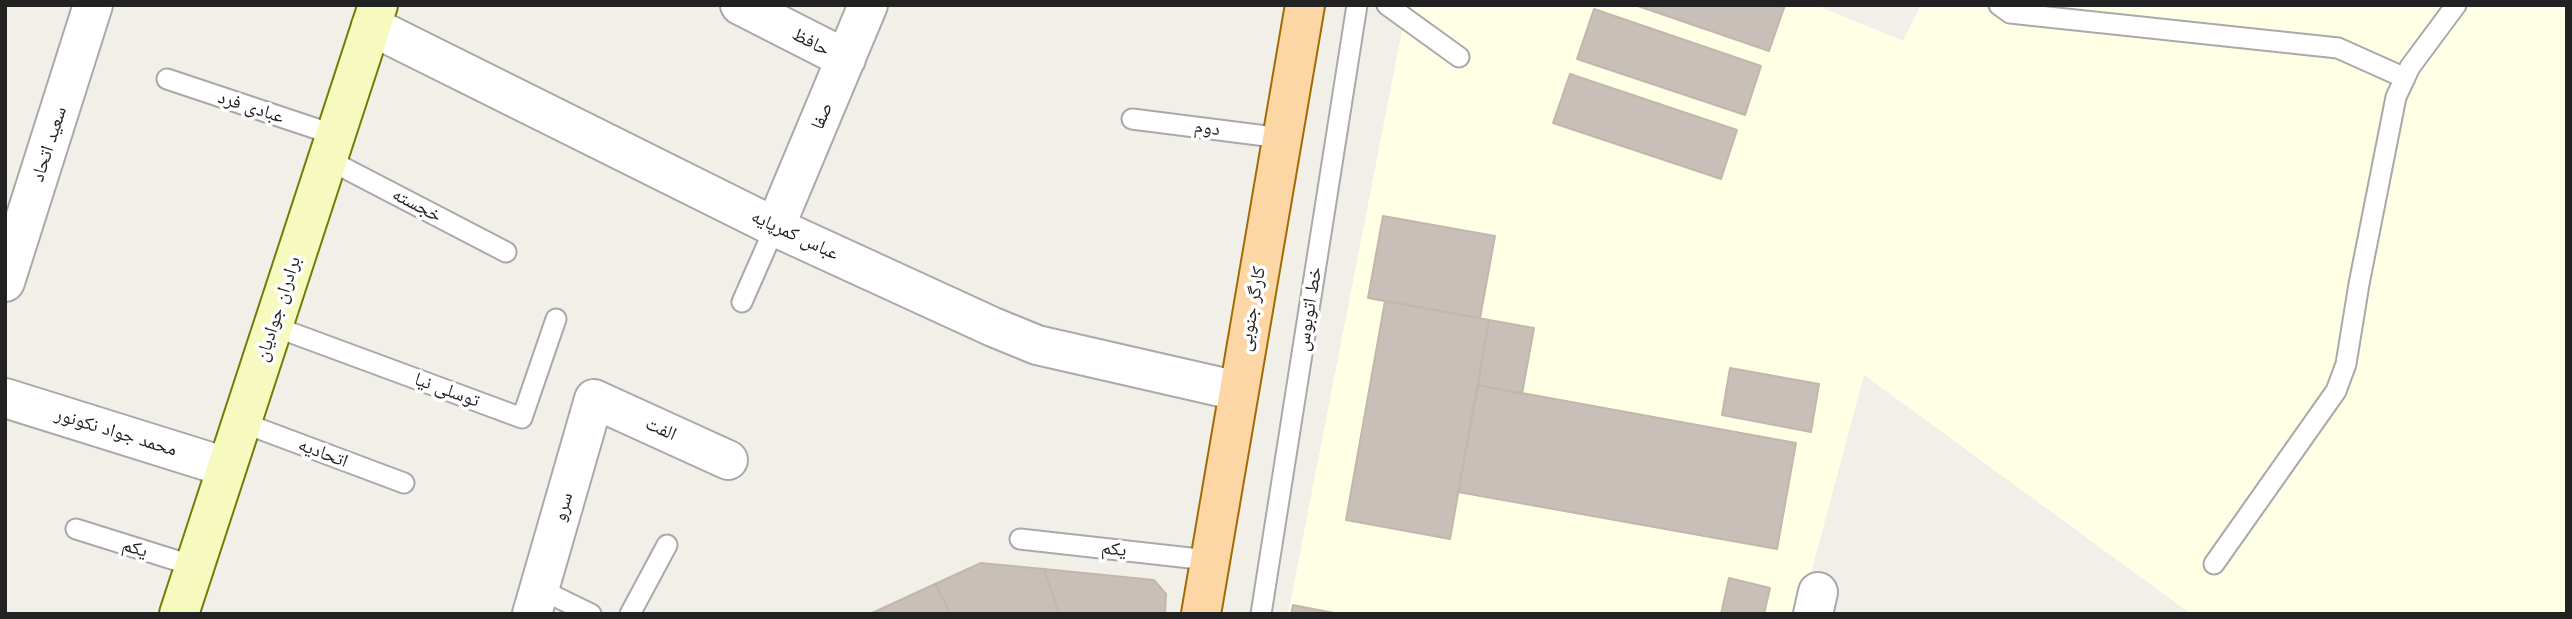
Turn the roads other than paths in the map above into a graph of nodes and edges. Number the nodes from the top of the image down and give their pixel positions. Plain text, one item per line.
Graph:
1 (93, 5) edge
2 (740, 5) edge
3 (868, 5) edge
4 (1305, 5) edge
5 (1357, 5) edge
6 (1387, 5) edge
7 (1999, 5) edge
8 (2456, 5) edge
9 (374, 15) edge
10 (1459, 57) dead end
11 (846, 59) junction
12 (2405, 78) junction
13 (167, 79) dead end
14 (1132, 118) dead end
15 (1282, 138) junction
16 (331, 147) junction
17 (18, 194) edge
18 (775, 227) junction
19 (506, 252) dead end
20 (5, 282) edge
21 (742, 302) dead end
22 (556, 319) dead end
23 (272, 326) junction
24 (1238, 391) junction
25 (5, 398) edge
26 (594, 399) joint
27 (242, 422) junction
28 (728, 460) dead end
29 (226, 467) junction
30 (404, 483) dead end
31 (76, 529) dead end
32 (1020, 539) dead end
33 (667, 545) dead end
34 (1208, 560) junction
35 (2214, 564) dead end
36 (194, 566) junction
37 (536, 601) edge
38 (179, 614) edge
39 (591, 614) edge
40 (631, 614) edge
41 (1201, 614) edge
42 (1262, 614) edge

1 - 17 street, سعید اتحاد
2 - 11 street, حافظ
3 - 11 street, صفا
4 - 15 main road, کارگر جنوبی
5 - 42 lane, خط اتوبوس
6 - 10 lane
7 - 12 lane
8 - 12 lane
9 - 16 street, برادران جوادیان
9 - 18 street, عباس کمرپایه
11 - 18 street, صفا
12 - 35 lane
13 - 16 lane, عبادی فرد
14 - 15 lane, دوم
15 - 24 main road, کارگر جنوبی
16 - 19 lane, خجسته
16 - 23 street, برادران جوادیان
17 - 20 street, سعید اتحاد
18 - 21 lane
18 - 24 street, عباس کمرپایه
22 - 23 lane, توسلی نیا
23 - 27 street, برادران جوادیان
24 - 34 main road, کارگر جنوبی
25 - 29 street, محمد جواد نکونور
26 - 28 street, الفت
26 - 37 street, سرو
27 - 29 street, برادران جوادیان
27 - 30 lane, اتحادیه
29 - 36 street, برادران جوادیان
31 - 36 lane, یکم
32 - 34 lane, یکم
33 - 40 lane
34 - 41 main road, کارگر جنوبی
36 - 38 street, برادران جوادیان
37 - 39 lane

